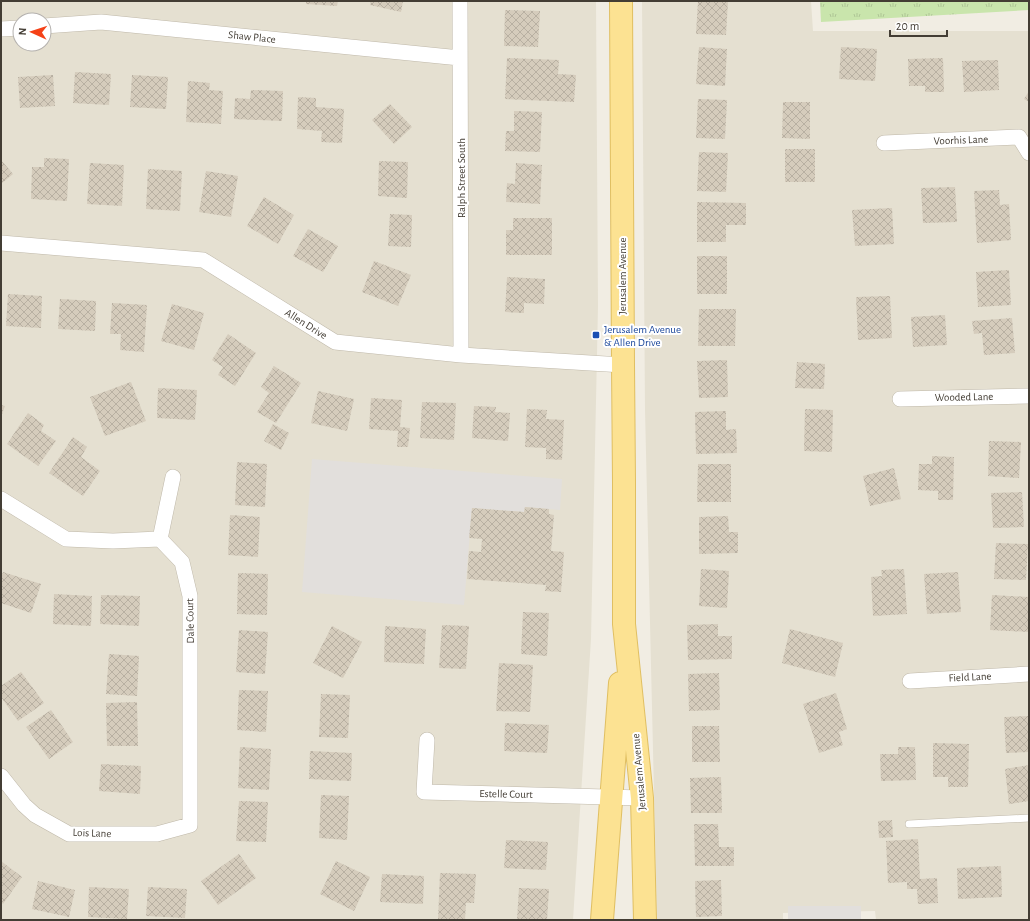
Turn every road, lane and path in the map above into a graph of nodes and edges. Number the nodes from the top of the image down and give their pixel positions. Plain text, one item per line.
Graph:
1 (460, 1) edge
2 (621, 1) edge
3 (52, 25) edge
4 (12, 28) edge
5 (1, 29) edge
6 (460, 58) junction
7 (884, 143) dead end
8 (1029, 153) edge
9 (1, 243) edge
10 (461, 355) junction
11 (623, 365) junction
12 (1029, 396) edge
13 (900, 399) dead end
14 (174, 477) dead end
15 (1, 499) edge
16 (160, 538) junction
17 (624, 624) junction
18 (1029, 674) edge
19 (910, 681) dead end
20 (427, 740) dead end
21 (1, 776) edge
22 (611, 797) junction
23 (642, 798) junction
24 (1029, 818) edge
25 (909, 824) dead end
26 (157, 834) joint
27 (602, 920) edge
28 (645, 920) edge

1 - 6 street, Ralph Street South
2 - 11 main road, Jerusalem Avenue
3 - 6 street, Shaw Place
4 - 5 street
6 - 10 street, Ralph Street South
7 - 8 street, Voorhis Lane
9 - 10 street, Allen Drive
10 - 11 street, Allen Drive
11 - 17 main road, Jerusalem Avenue
12 - 13 street, Wooded Lane
14 - 16 street
15 - 16 street
16 - 26 street, Dale Court
17 - 22 main road, Jerusalem Avenue
17 - 23 main road, Jerusalem Avenue
18 - 19 street, Field Lane
20 - 22 street, Estelle Court
21 - 26 street, Lois Lane
22 - 23 street, Estelle Court
22 - 27 main road, Jerusalem Avenue
23 - 28 main road, Jerusalem Avenue
24 - 25 lane

